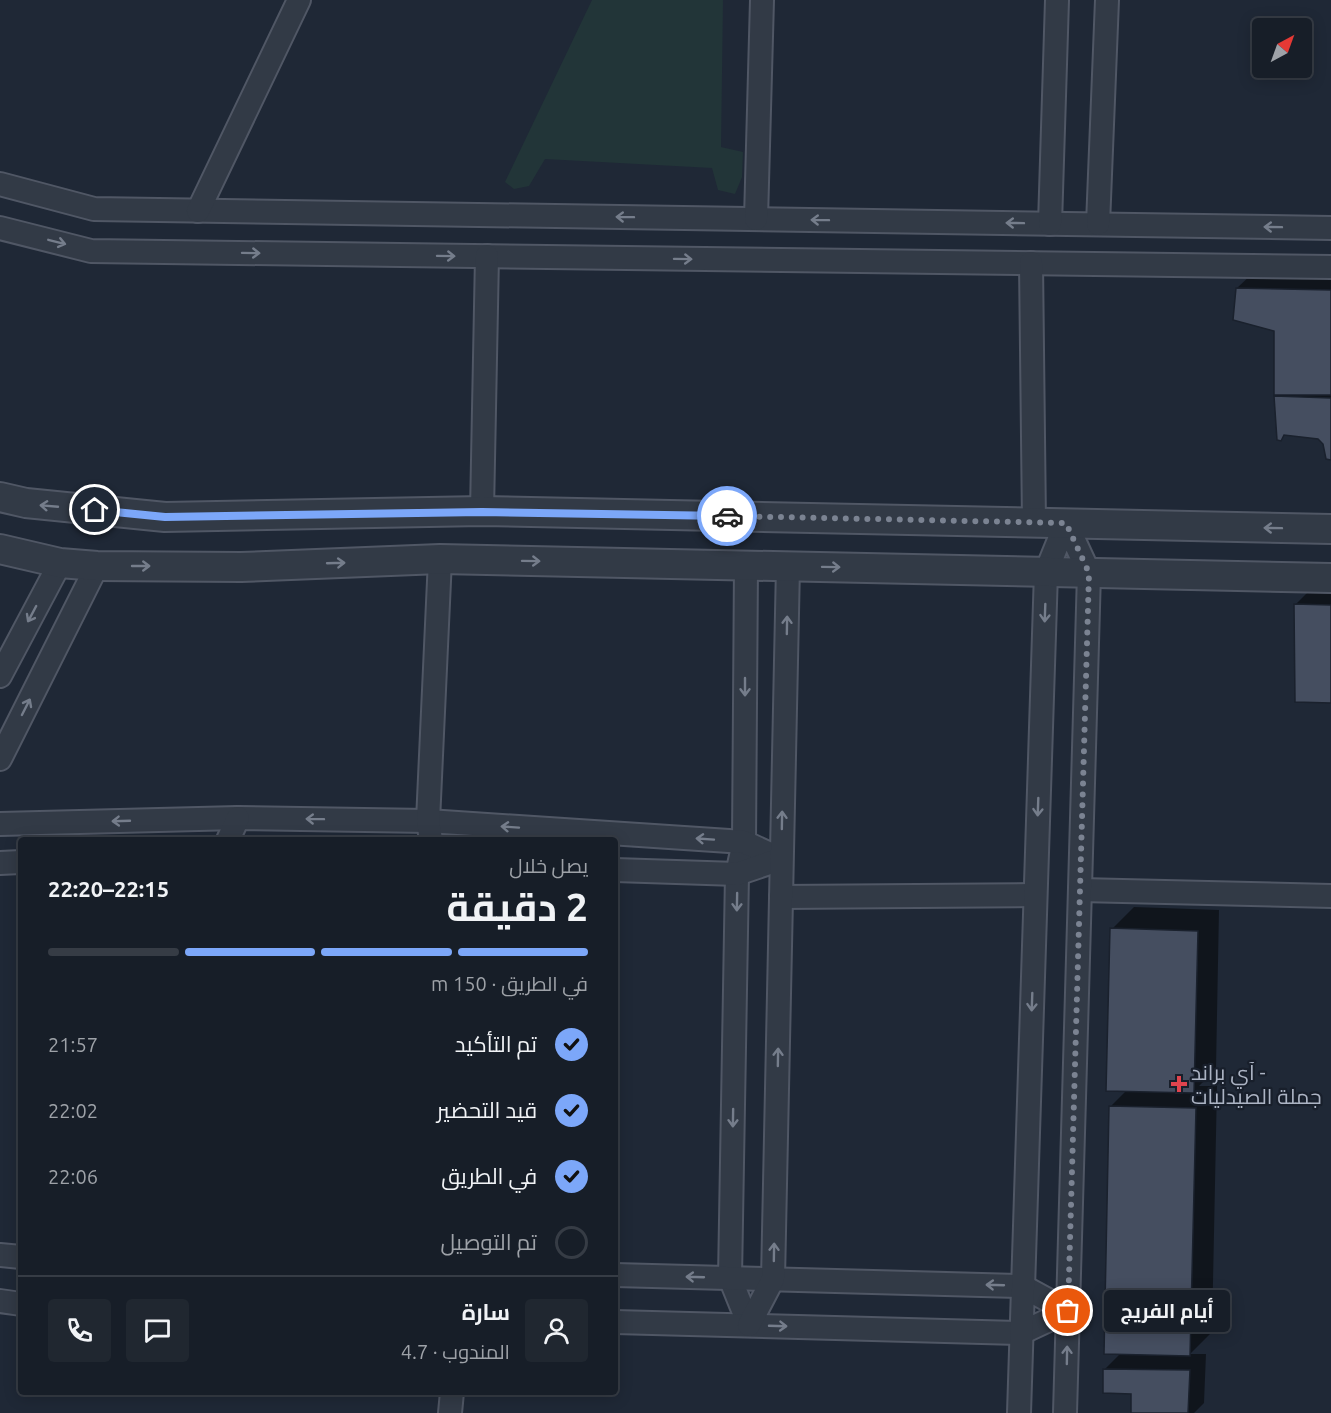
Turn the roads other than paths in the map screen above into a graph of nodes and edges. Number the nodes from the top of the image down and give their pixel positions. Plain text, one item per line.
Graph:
1 (299, 0) edge
2 (762, 0) edge
3 (1057, 0) edge
4 (1107, 0) edge
5 (0, 184) edge
6 (198, 211) junction
7 (756, 219) junction
8 (1050, 224) junction
9 (1098, 224) junction
10 (0, 228) edge
11 (1331, 228) edge
12 (487, 256) junction
13 (1031, 263) junction
14 (1331, 267) edge
15 (0, 497) edge
16 (482, 512) junction
17 (1034, 523) junction
18 (1066, 523) junction
19 (1331, 529) edge
20 (0, 549) edge
21 (441, 559) junction
22 (60, 562) junction
23 (746, 565) junction
24 (97, 566) junction
25 (788, 566) junction
26 (1046, 572) junction
27 (1089, 573) junction
28 (1331, 578) edge
29 (0, 676) edge
30 (0, 759) edge
31 (238, 818) junction
32 (0, 824) edge
33 (429, 831) edge
34 (229, 837) edge
35 (601, 837) edge
36 (618, 838) edge
37 (744, 842) junction
38 (781, 859) junction
39 (18, 862) edge
40 (0, 863) edge
41 (618, 870) edge
42 (737, 874) junction
43 (1080, 890) junction
44 (1035, 895) junction
45 (1331, 896) edge
46 (781, 897) junction
47 (0, 1255) edge
48 (18, 1257) edge
49 (618, 1275) edge
50 (730, 1278) junction
51 (773, 1279) junction
52 (1022, 1286) junction
53 (0, 1301) edge
54 (18, 1304) edge
55 (1068, 1311) junction
56 (618, 1322) edge
57 (749, 1326) junction
58 (1021, 1333) junction
59 (452, 1395) edge
60 (450, 1413) edge
61 (1019, 1413) edge
62 (1065, 1413) edge

1 - 6 street
2 - 7 street
3 - 8 street
4 - 9 street
5 - 6 street
7 -> 6 street
8 -> 7 street
8 - 9 street
11 -> 9 street
10 -> 12 street
12 -> 13 street
12 - 16 street
13 - 14 street
13 - 17 street
16 -> 15 street
16 - 17 street
17 - 18 street
19 -> 18 street
18 - 26 street
18 - 27 street
20 - 22 street
21 -> 23 street
24 -> 21 street
21 - 33 street
22 - 24 street
22 -> 29 street
23 - 25 street
23 -> 37 street
30 -> 24 street
25 -> 26 street
38 -> 25 street
26 - 27 street
26 -> 44 street
27 - 28 street
27 - 43 street
31 -> 32 street
33 -> 31 street
31 - 34 street
35 -> 33 street
37 -> 36 street
37 - 38 street
37 - 42 street
38 - 42 street
38 - 46 street
39 - 40 street
41 - 42 street
42 -> 50 street
43 - 45 street
43 - 55 street
44 - 46 street
44 -> 52 street
51 -> 46 street
47 - 48 street
50 -> 49 street
50 - 51 street
50 - 57 street
52 -> 51 street
51 - 57 street
52 - 55 street
52 - 58 street
53 - 54 street
55 - 58 street
62 -> 55 street
56 - 57 street
57 -> 58 street
58 - 61 street
59 - 60 street

